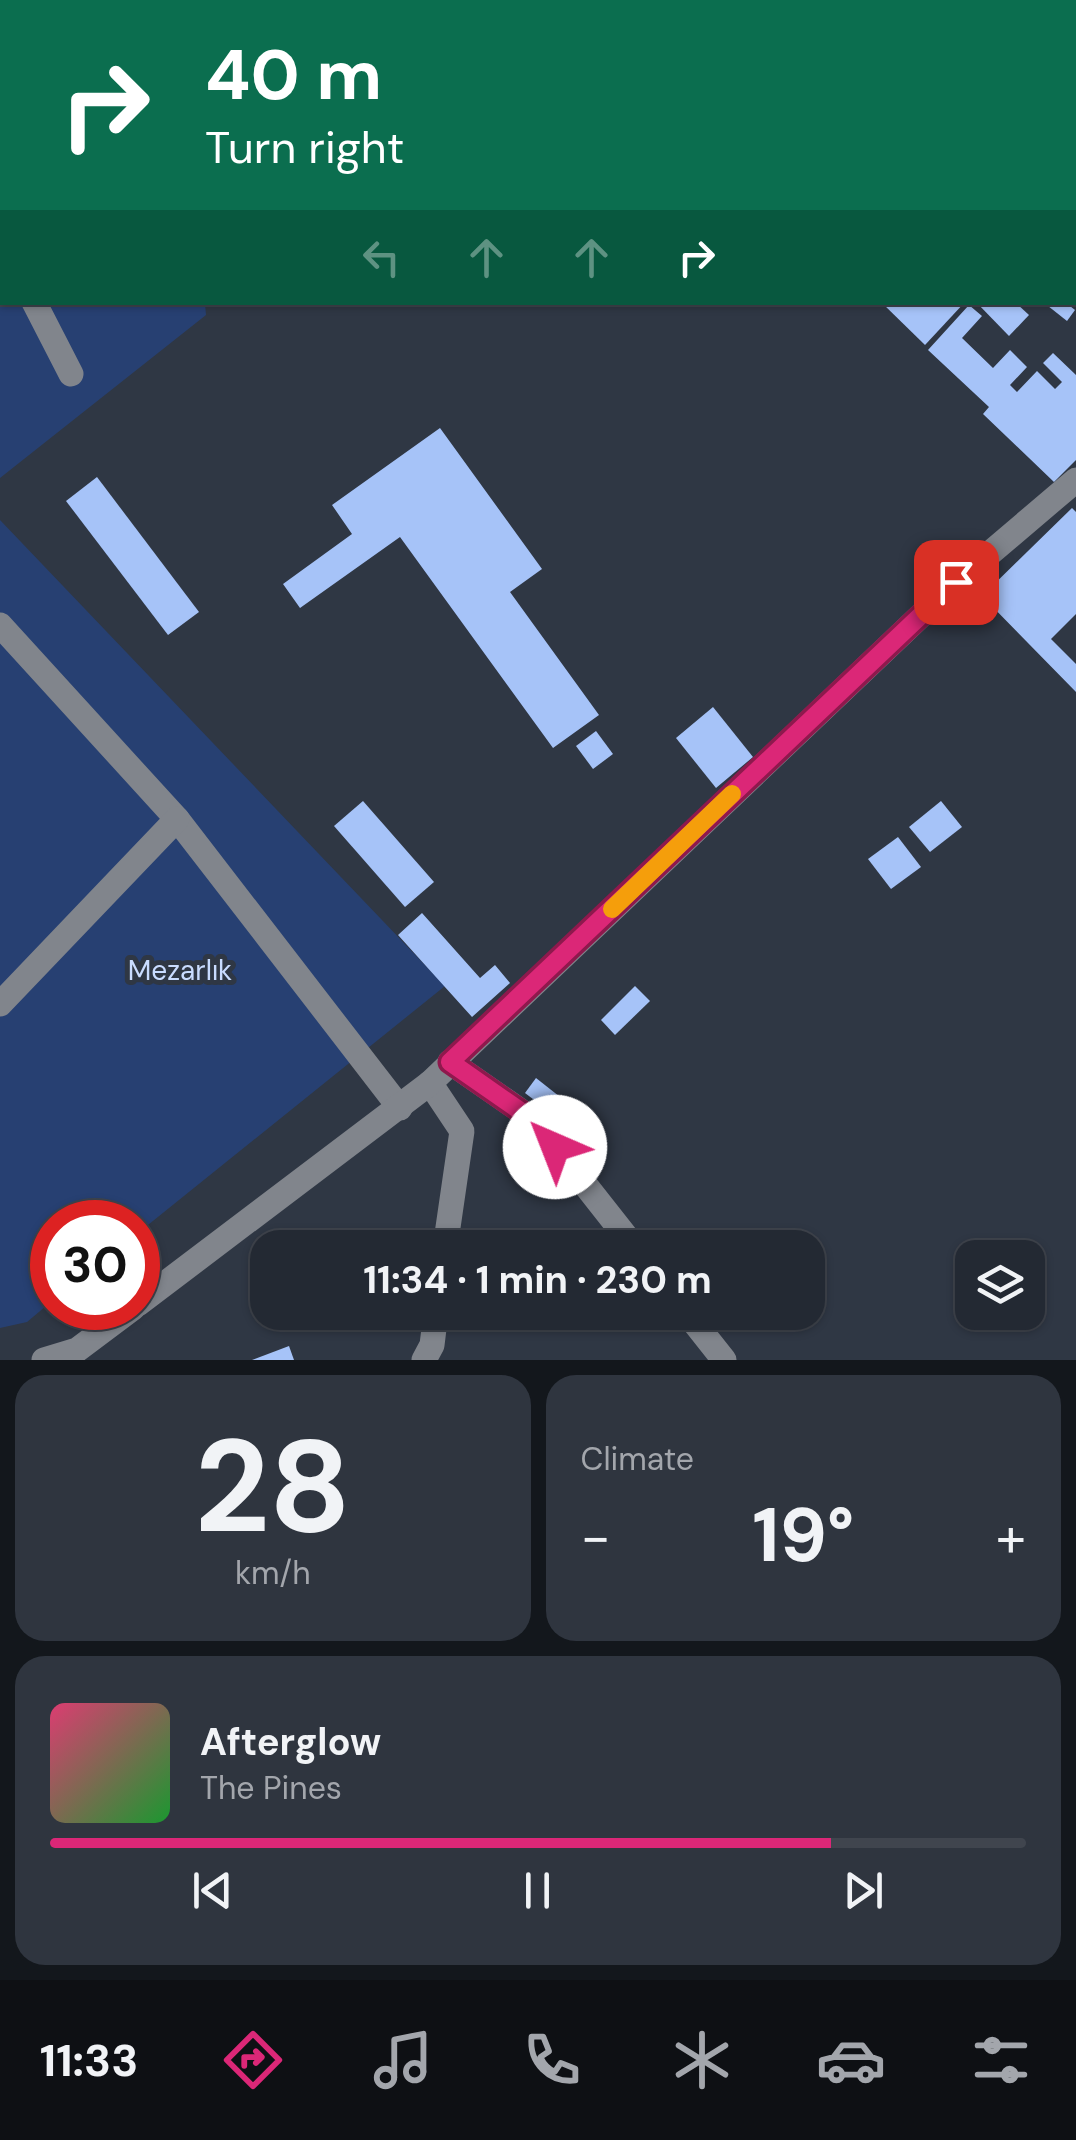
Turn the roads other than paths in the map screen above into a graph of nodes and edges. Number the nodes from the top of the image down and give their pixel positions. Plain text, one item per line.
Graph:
1 (36, 305) edge
2 (71, 374) dead end
3 (1076, 480) edge
4 (0, 626) edge
5 (178, 818) junction
6 (0, 1004) edge
7 (450, 1062) junction
8 (430, 1083) junction
9 (400, 1108) junction
10 (448, 1230) edge
11 (621, 1230) edge
12 (160, 1287) edge
13 (103, 1330) edge
14 (434, 1330) edge
15 (700, 1330) edge
16 (44, 1360) edge
17 (424, 1360) edge
18 (724, 1360) edge

1 - 2 street
3 - 7 street
4 - 5 street
5 - 6 street
5 - 9 street
7 - 8 street
7 - 11 street
8 - 9 street
8 - 10 street
9 - 12 street
13 - 16 street
14 - 17 street
15 - 18 street

